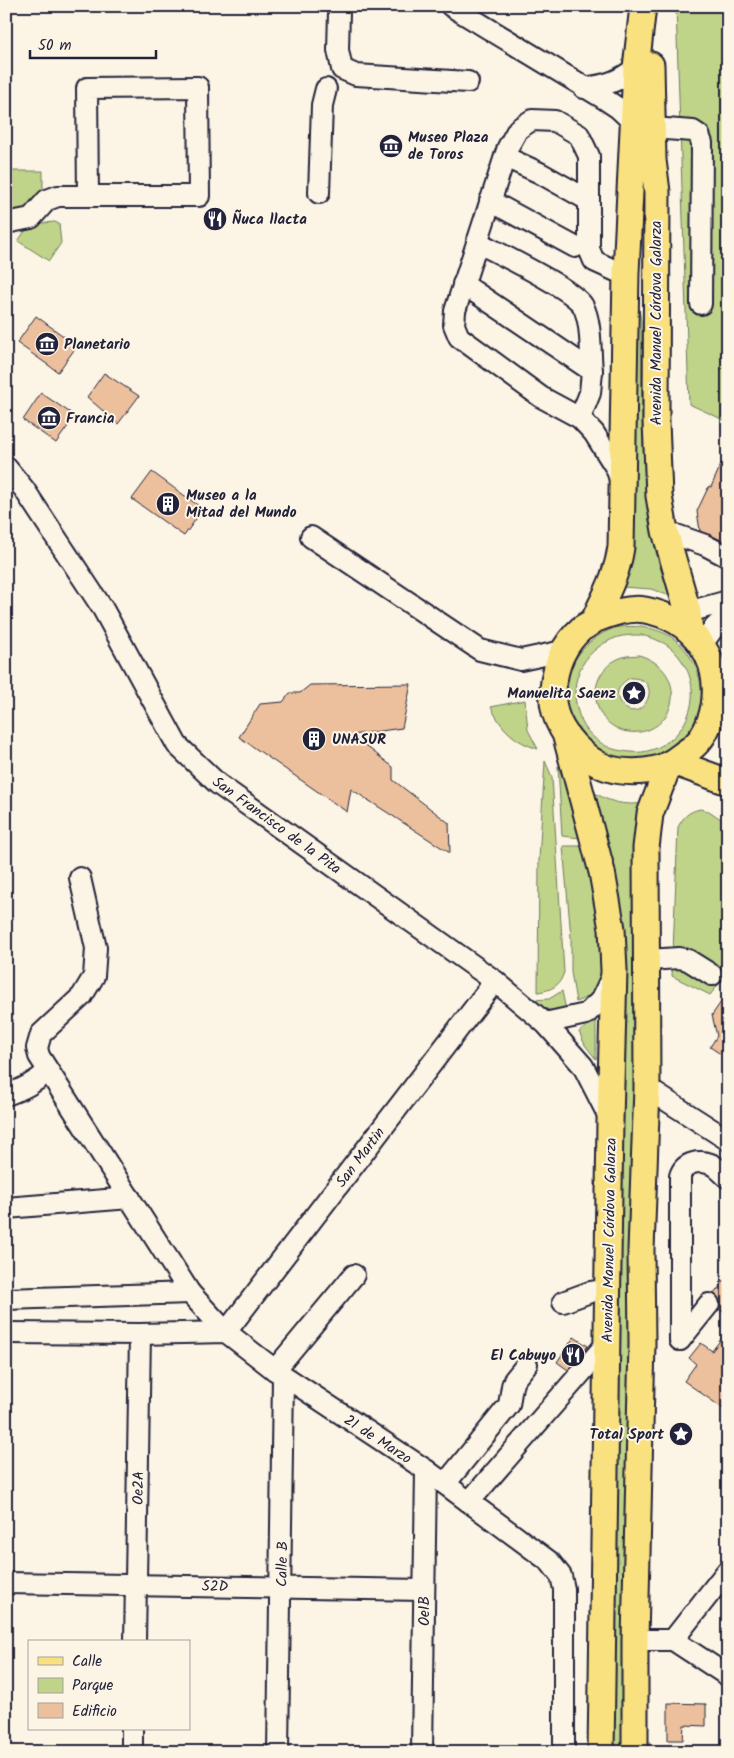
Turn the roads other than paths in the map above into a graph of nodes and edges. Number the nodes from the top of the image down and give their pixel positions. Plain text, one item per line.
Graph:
1 (451, 6) edge
2 (643, 9) edge
3 (340, 12) dead end
4 (636, 68) junction
5 (352, 73) junction
6 (468, 82) dead end
7 (584, 88) junction
8 (643, 125) junction
9 (505, 157) junction
10 (319, 193) dead end
11 (88, 196) junction
12 (588, 200) junction
13 (490, 201) junction
14 (6, 223) edge
15 (477, 242) junction
16 (575, 247) dead end
17 (626, 283) junction
18 (463, 284) junction
19 (656, 293) junction
20 (701, 304) dead end
21 (592, 371) junction
22 (580, 418) junction
23 (6, 467) edge
24 (622, 482) junction
25 (665, 531) junction
26 (311, 537) dead end
27 (728, 557) edge
28 (728, 601) edge
29 (728, 614) edge
30 (594, 620) junction
31 (698, 638) junction
32 (563, 651) junction
33 (728, 686) edge
34 (565, 735) junction
35 (671, 763) junction
36 (728, 782) edge
37 (80, 878) dead end
38 (648, 960) junction
39 (614, 970) junction
40 (712, 975) dead end
41 (495, 981) junction
42 (545, 1023) junction
43 (48, 1071) junction
44 (647, 1088) junction
45 (6, 1095) edge
46 (610, 1121) junction
47 (728, 1140) edge
48 (728, 1178) edge
49 (130, 1198) junction
50 (6, 1208) edge
51 (354, 1275) dead end
52 (608, 1290) junction
53 (190, 1293) junction
54 (6, 1299) edge
55 (563, 1302) dead end
56 (708, 1304) dead end
57 (226, 1332) junction
58 (6, 1333) edge
59 (140, 1334) junction
60 (607, 1343) junction
61 (527, 1364) dead end
62 (279, 1373) junction
63 (426, 1470) junction
64 (445, 1484) junction
65 (469, 1502) junction
66 (728, 1570) edge
67 (6, 1583) edge
68 (137, 1585) junction
69 (282, 1588) junction
70 (424, 1590) junction
71 (135, 1640) edge
72 (635, 1640) junction
73 (673, 1640) junction
74 (728, 1676) edge
75 (132, 1730) edge
76 (132, 1752) edge
77 (278, 1752) edge
78 (422, 1752) edge
79 (564, 1752) edge
80 (601, 1752) edge
81 (635, 1752) edge

1 - 7 street
2 - 4 main road, Avenida Manuel Córdova Galarza
2 - 8 main road, Avenida Manuel Córdova Galarza
3 - 5 street
4 - 7 street
4 - 8 main road, Avenida Manuel Córdova Galarza
5 - 6 street
5 - 10 street
7 - 8 street
8 - 17 main road, Avenida Manuel Córdova Galarza
8 - 19 main road, Avenida Manuel Córdova Galarza
8 - 20 street
9 - 12 street
9 - 12 street
9 - 13 street
11 - 11 street
11 - 14 street
12 - 17 street
13 - 15 street
13 - 16 street
15 - 18 street
15 - 21 street
17 - 19 main road
17 - 24 main road, Avenida Manuel Córdova Galarza
18 - 21 street
18 - 22 street
19 - 25 main road, Avenida Manuel Córdova Galarza
21 - 22 street
22 - 24 street
23 - 41 street, San Francisco de la Pita
24 - 30 main road, Avenida Manuel Córdova Galarza
25 - 27 street
25 - 31 main road, Avenida Manuel Córdova Galarza
26 - 32 street
28 - 31 street
29 - 31 street
30 - 31 main road
30 - 32 main road
31 - 33 main road
31 - 35 main road
32 - 34 main road
34 - 35 main road
34 - 39 main road, Avenida Manuel Córdova Galarza
35 - 36 main road
35 - 38 main road
37 - 43 street, 21 de Marzo
38 - 40 street
38 - 44 main road
39 - 42 street
39 - 46 main road, Avenida Manuel Córdova Galarza
41 - 42 street, San Francisco de la Pita
41 - 57 street, San Martin
42 - 46 street, San Francisco de la Pita
43 - 45 street
43 - 49 street, 21 de Marzo
44 - 47 street
44 - 72 main road
46 - 52 main road, Avenida Manuel Córdova Galarza
48 - 56 street
49 - 50 street
49 - 53 street, 21 de Marzo
51 - 62 street
52 - 55 street
52 - 60 main road, Avenida Manuel Córdova Galarza
53 - 54 street
53 - 57 street, 21 de Marzo
57 - 59 street
57 - 62 street, 21 de Marzo
58 - 59 street
59 - 68 street, Oe2A
60 - 65 street
60 - 80 main road, Avenida Manuel Córdova Galarza
61 - 64 street
62 - 63 street, 21 de Marzo
62 - 69 street, Calle B
63 - 64 street, 21 de Marzo
63 - 70 street, Oe1B
64 - 65 street, 21 de Marzo
65 - 79 street, 21 de Marzo
66 - 73 street
67 - 68 street, S2D
68 - 69 street, S2D
68 - 71 street, Oe2A
69 - 70 street, S2D
69 - 77 street, Calle B
70 - 78 street, Oe1B
72 - 73 street
72 - 81 main road
73 - 74 street
75 - 76 street

